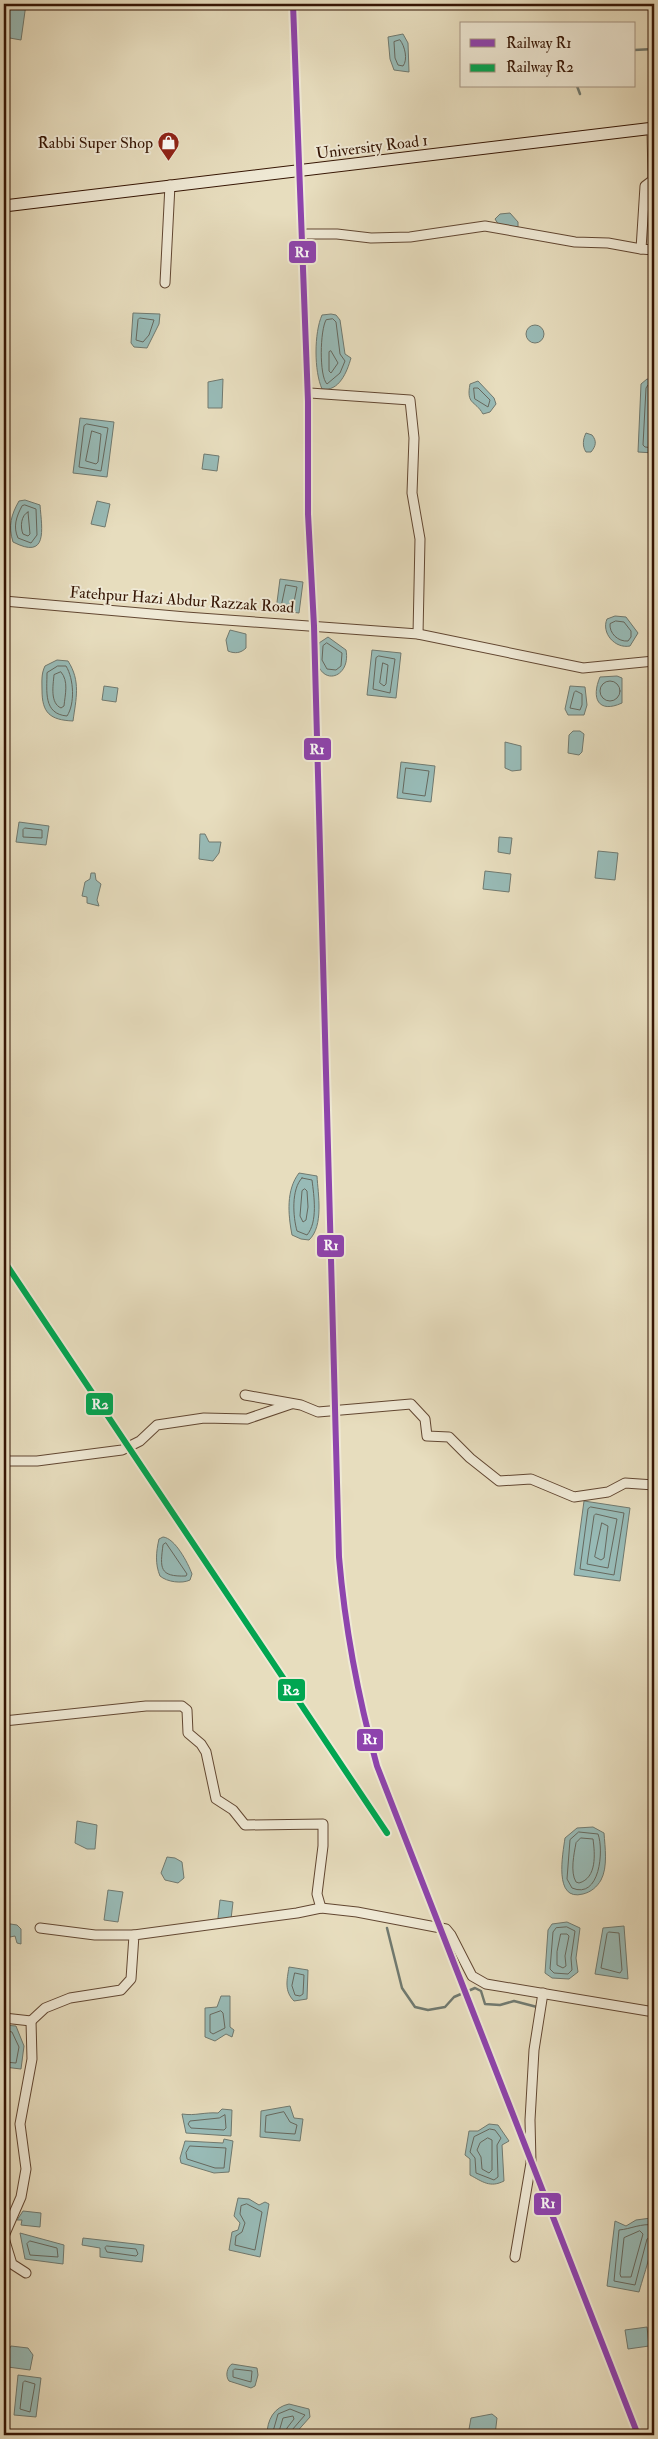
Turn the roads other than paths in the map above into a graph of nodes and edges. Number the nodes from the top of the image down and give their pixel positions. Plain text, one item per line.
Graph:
1 (653, 128) edge
2 (170, 185) junction
3 (4, 206) edge
4 (307, 234) dead end
5 (641, 248) junction
6 (654, 250) edge
7 (166, 283) dead end
8 (310, 393) dead end
9 (4, 601) edge
10 (418, 634) junction
11 (654, 661) edge
12 (245, 1395) dead end
13 (293, 1403) junction
14 (4, 1461) edge
15 (654, 1485) edge
16 (4, 1720) edge
17 (321, 1908) junction
18 (40, 1928) dead end
19 (134, 1934) junction
20 (543, 1993) junction
21 (654, 2012) edge
22 (4, 2018) edge
23 (30, 2021) junction
24 (4, 2237) edge
25 (515, 2257) dead end
26 (26, 2273) dead end

1 - 2 main road, University Road 1
1 - 5 street
2 - 3 main road, University Road 1
2 - 7 street
4 - 5 street
5 - 6 street
8 - 10 street
9 - 10 street, Fatehpur Hazi Abdur Razzak Road
10 - 11 street, Fatehpur Hazi Abdur Razzak Road
12 - 13 street
13 - 14 street
13 - 15 street
16 - 17 street
17 - 19 street
17 - 20 street
18 - 19 street
19 - 23 street
20 - 21 street
20 - 25 street
22 - 23 street
23 - 24 street
24 - 26 street

